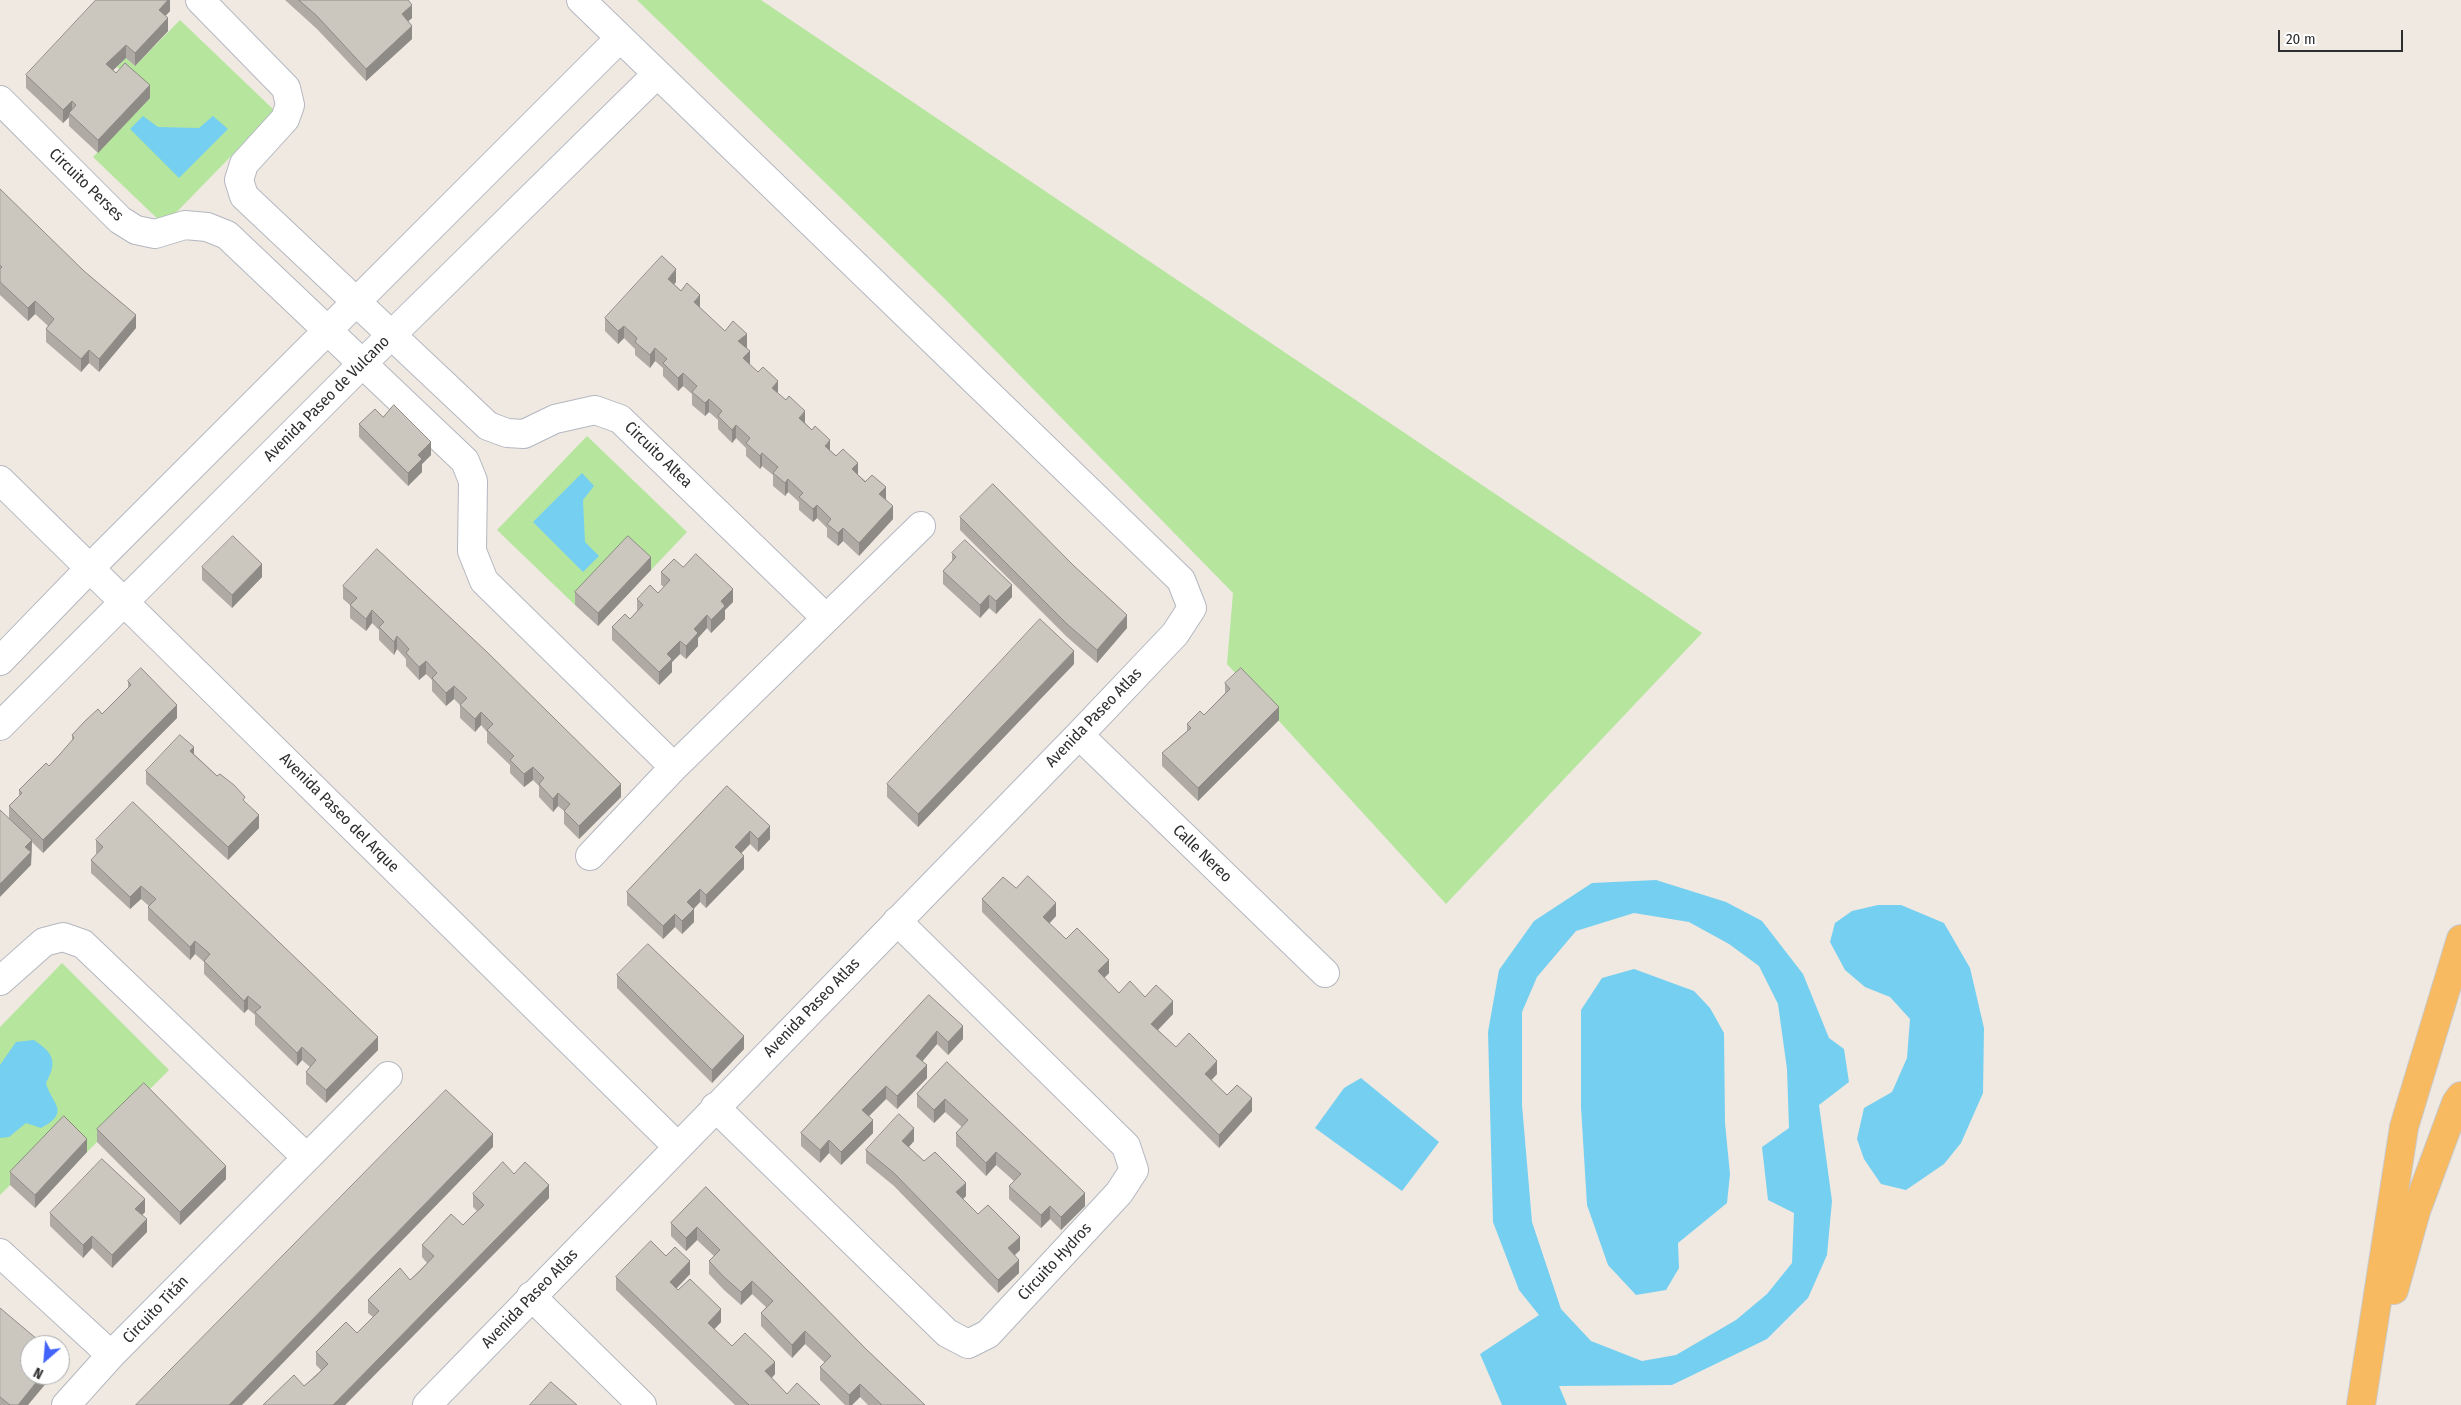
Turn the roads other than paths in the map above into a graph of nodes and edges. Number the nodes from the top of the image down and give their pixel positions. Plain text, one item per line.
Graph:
1 (200, 0) edge
2 (581, 0) edge
3 (620, 38) junction
4 (657, 74) junction
5 (0, 100) edge
6 (356, 302) junction
7 (328, 330) junction
8 (391, 336) junction
9 (363, 363) junction
10 (0, 480) edge
11 (921, 526) dead end
12 (90, 568) junction
13 (125, 602) junction
14 (826, 618) junction
15 (0, 661) edge
16 (0, 726) edge
17 (1079, 735) junction
18 (674, 767) junction
19 (590, 856) dead end
20 (897, 921) junction
21 (2461, 939) edge
22 (1325, 973) dead end
23 (0, 981) edge
24 (388, 1076) dead end
25 (2461, 1096) edge
26 (715, 1107) junction
27 (678, 1147) junction
28 (306, 1157) junction
29 (0, 1253) edge
30 (531, 1296) junction
31 (111, 1355) junction
32 (66, 1405) edge
33 (427, 1405) edge
34 (642, 1405) edge
35 (2361, 1405) edge

1 - 6 street
2 - 3 street
3 - 4 street
3 - 6 street
4 - 8 street, Avenida Paseo de Vulcano
4 - 17 street, Avenida Paseo Atlas
5 - 7 street, Circuito Perses
6 - 7 street
6 - 8 street, Circuito Altea
7 - 9 street, Circuito Perses
7 - 12 street
8 - 9 street, Avenida Paseo de Vulcano
8 - 14 street, Circuito Altea
9 - 13 street, Avenida Paseo de Vulcano
9 - 18 street
10 - 12 street, Avenida Paseo del Arque
11 - 14 street
12 - 13 street, Avenida Paseo del Arque
12 - 15 street
13 - 16 street, Avenida Paseo de Vulcano
13 - 27 street, Avenida Paseo del Arque
14 - 18 street
17 - 20 street, Avenida Paseo Atlas
17 - 22 street, Calle Nereo
18 - 19 street
20 - 26 street, Avenida Paseo Atlas
20 - 26 street, Circuito Hydros
21 - 35 highway
23 - 28 street
24 - 28 street, Circuito Titán
25 - 35 highway
26 - 27 street, Avenida Paseo Atlas
27 - 30 street, Avenida Paseo Atlas
28 - 31 street, Circuito Titán
29 - 31 street, Circuito Titán
30 - 33 street, Avenida Paseo Atlas
30 - 34 street
31 - 32 street

